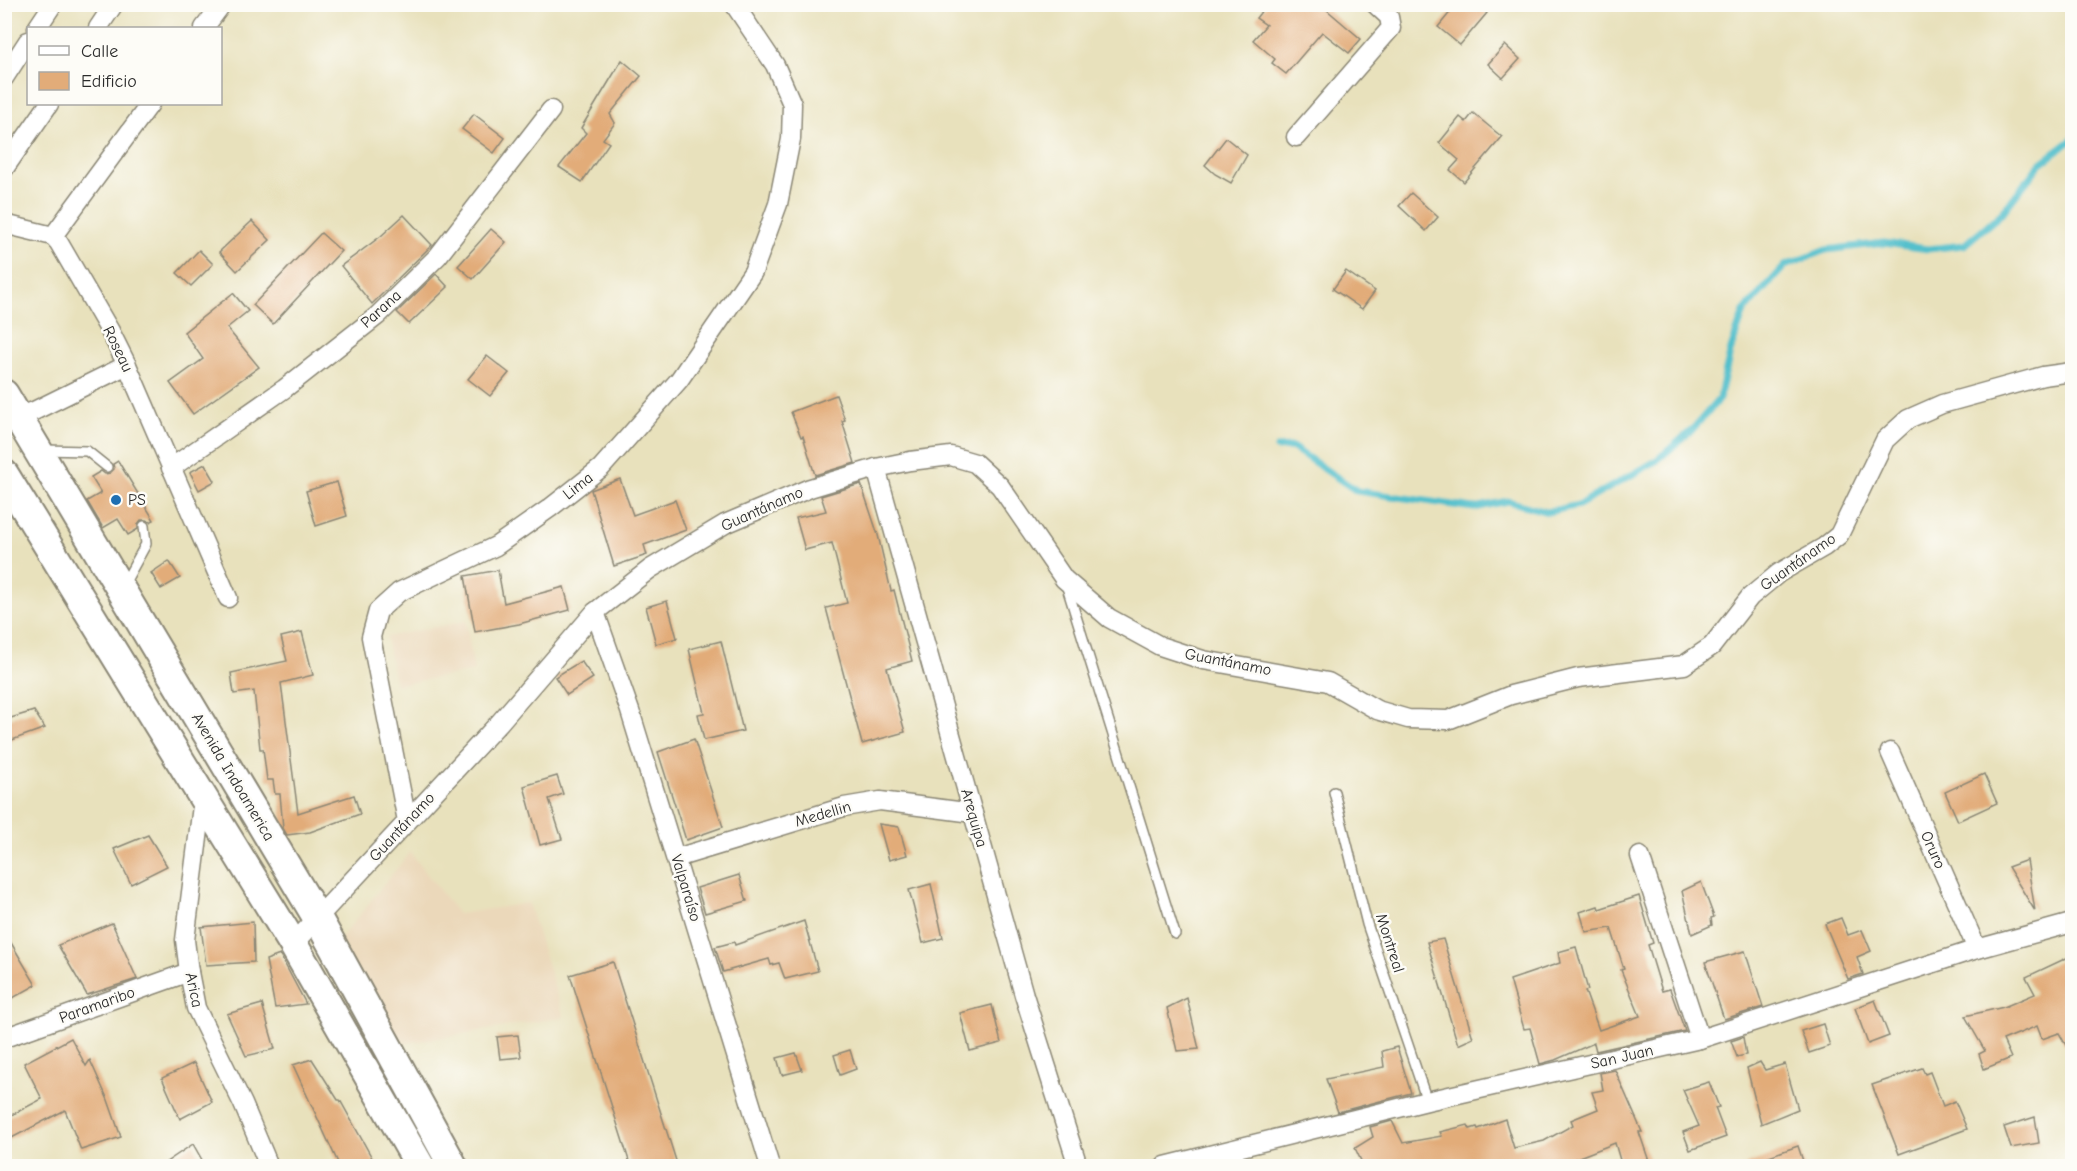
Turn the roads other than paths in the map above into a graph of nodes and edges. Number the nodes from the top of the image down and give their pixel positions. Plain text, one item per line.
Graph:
1 (53, 4) edge
2 (114, 4) edge
3 (222, 4) edge
4 (734, 4) edge
5 (1375, 4) edge
6 (38, 27) edge
7 (99, 27) edge
8 (205, 27) edge
9 (27, 43) edge
10 (4, 78) edge
11 (48, 105) edge
12 (149, 105) edge
13 (551, 110) dead end
14 (1296, 137) dead end
15 (4, 169) edge
16 (4, 224) edge
17 (53, 236) junction
18 (127, 365) junction
19 (2073, 372) edge
20 (9, 410) edge
21 (39, 450) junction
22 (107, 467) dead end
23 (171, 468) junction
24 (876, 468) junction
25 (4, 474) edge
26 (144, 526) dead end
27 (1065, 579) junction
28 (121, 589) junction
29 (228, 598) dead end
30 (595, 612) junction
31 (1890, 752) dead end
32 (1334, 792) dead end
33 (203, 798) junction
34 (973, 813) junction
35 (407, 821) junction
36 (1640, 856) dead end
37 (676, 858) junction
38 (318, 919) junction
39 (2073, 922) edge
40 (1175, 934) dead end
41 (293, 944) junction
42 (1977, 948) junction
43 (189, 972) junction
44 (4, 1038) edge
45 (1700, 1039) junction
46 (1427, 1101) junction
47 (269, 1167) edge
48 (420, 1167) edge
49 (453, 1167) edge
50 (770, 1167) edge
51 (1078, 1167) edge
52 (1165, 1167) edge

1 - 6 street
2 - 7 street
3 - 8 street
4 - 35 street, Lima
5 - 14 street
9 - 10 street
11 - 15 street
12 - 17 street
13 - 23 street, Parana
16 - 17 street
17 - 18 street, Roseau
18 - 20 street
18 - 23 street, Roseau
19 - 27 street, Guantánamo
20 - 21 main road, Avenida Indoamerica
21 - 22 lane
21 - 28 main road, Avenida Indoamerica
23 - 29 street, Roseau
24 - 27 street, Guantánamo
24 - 30 street, Guantánamo
24 - 34 street, Arequipa
25 - 33 main road
26 - 28 lane
27 - 40 lane
28 - 38 main road, Avenida Indoamerica
30 - 35 street, Guantánamo
30 - 37 street, Valparaíso
31 - 42 street, Oruro
32 - 46 lane, Montreal
33 - 41 main road
33 - 43 street, Arica
34 - 37 street, Medellin
34 - 51 street, Arequipa
35 - 38 street, Guantánamo
36 - 45 street
37 - 50 street, Valparaíso
38 - 41 street, Guantánamo
38 - 49 main road, Avenida Indoamerica
39 - 42 street, San Juan
41 - 48 main road
42 - 45 street, San Juan
43 - 44 street, Paramaribo
43 - 47 street, Arica
45 - 46 street, San Juan
46 - 52 street, San Juan

